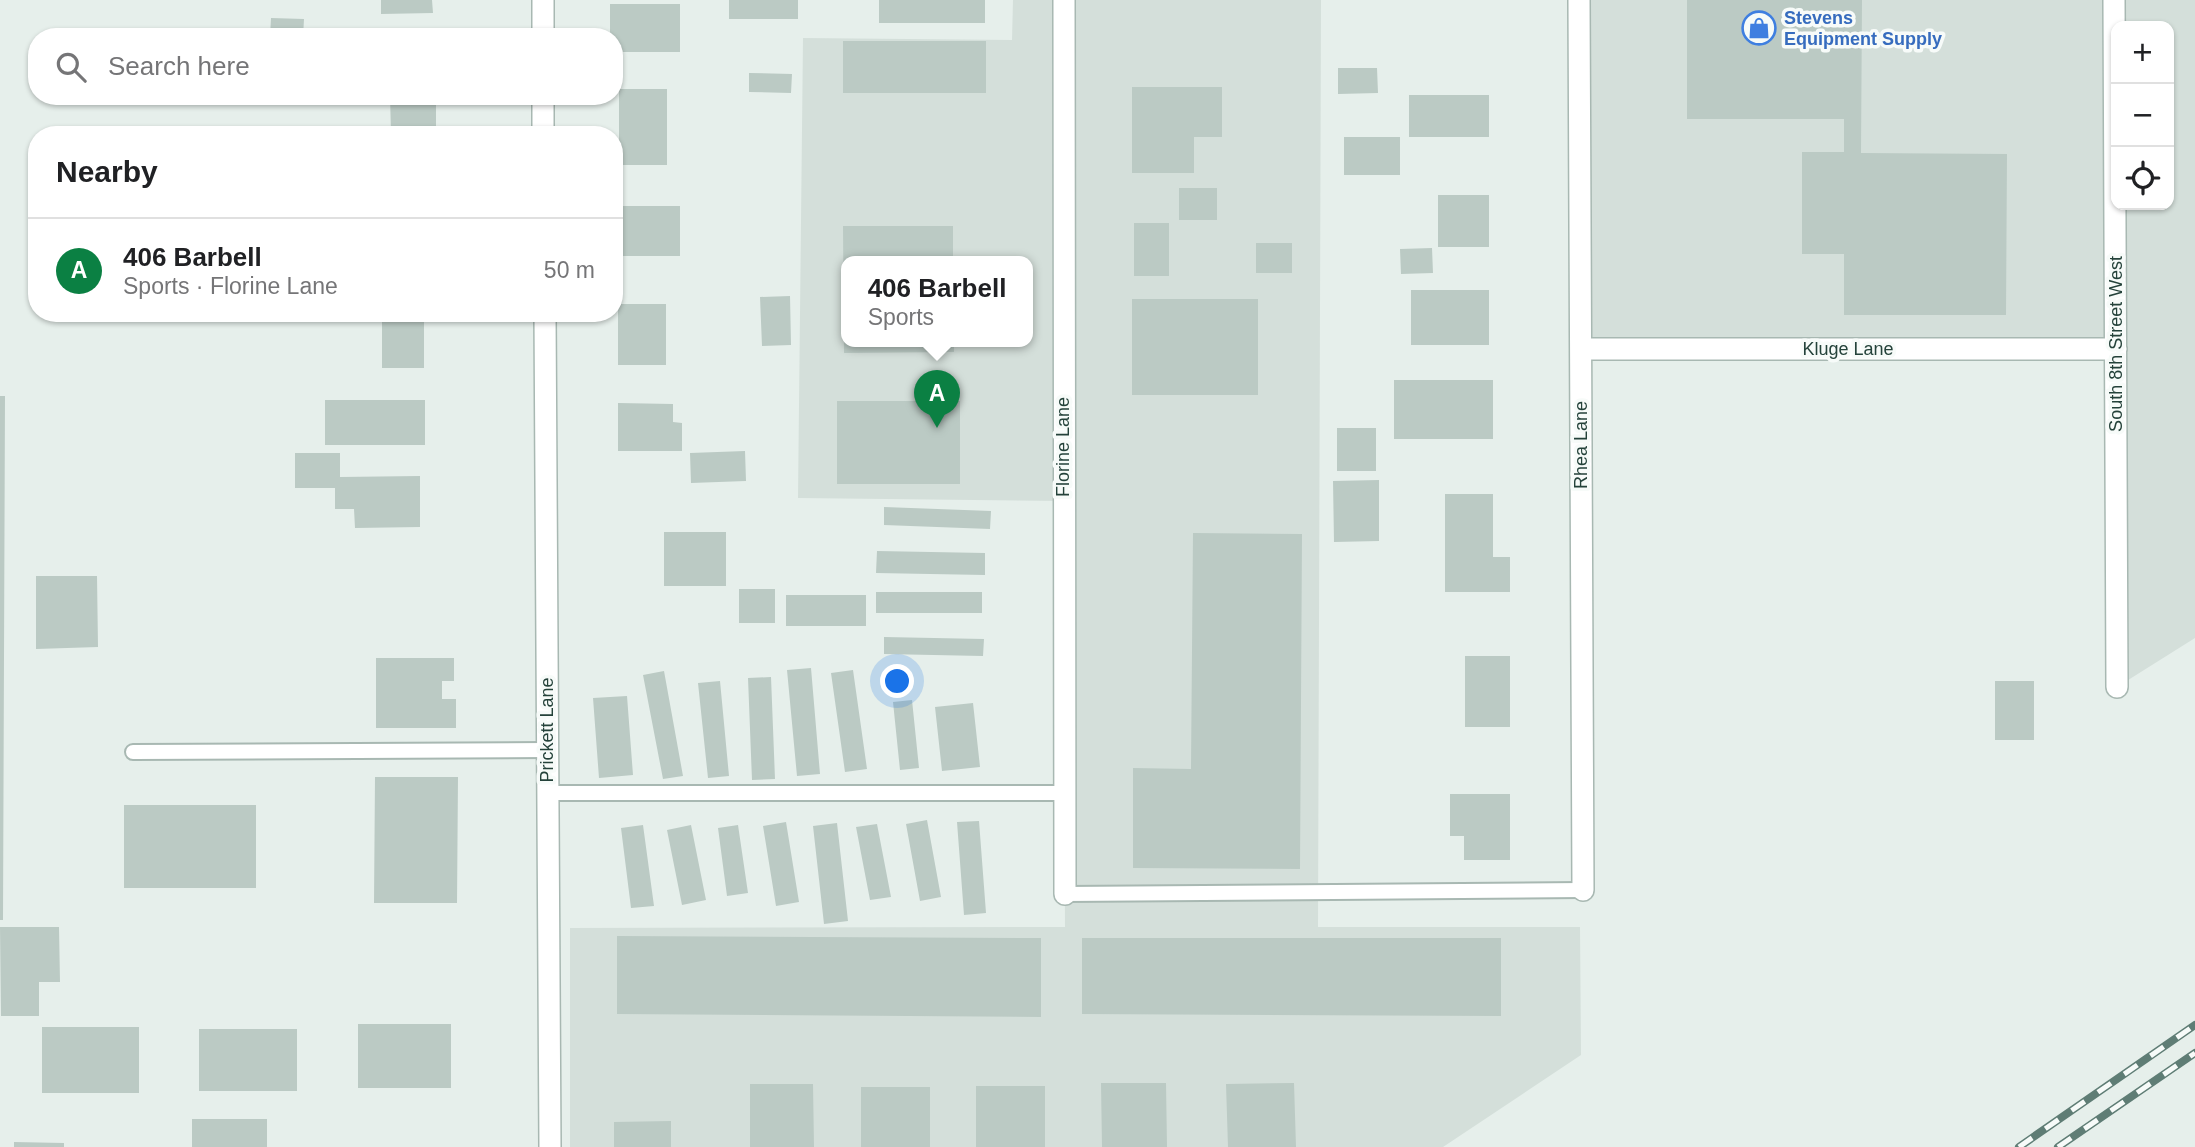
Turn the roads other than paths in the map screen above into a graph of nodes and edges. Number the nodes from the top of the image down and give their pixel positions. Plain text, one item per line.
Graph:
1 (543, 0) edge
2 (1064, 0) edge
3 (1579, 0) edge
4 (2114, 0) edge
5 (543, 28) edge
6 (543, 105) edge
7 (544, 126) edge
8 (545, 322) edge
9 (1581, 349) junction
10 (2116, 349) junction
11 (2117, 687) dead end
12 (547, 750) junction
13 (133, 752) dead end
14 (548, 793) junction
15 (1065, 793) junction
16 (1583, 890) joint
17 (1065, 894) joint
18 (550, 1147) edge

1 - 5 street
2 - 15 street, Florine Lane
3 - 9 street, Rhea Lane
4 - 10 street, South 8th Street West
6 - 7 street
8 - 12 street, Prickett Lane
9 - 10 street, Kluge Lane
9 - 16 street, Rhea Lane
10 - 11 street, South 8th Street West
12 - 13 lane
12 - 14 street, Prickett Lane
14 - 15 lane
14 - 18 street, Prickett Lane
15 - 17 street, Florine Lane
16 - 17 lane

